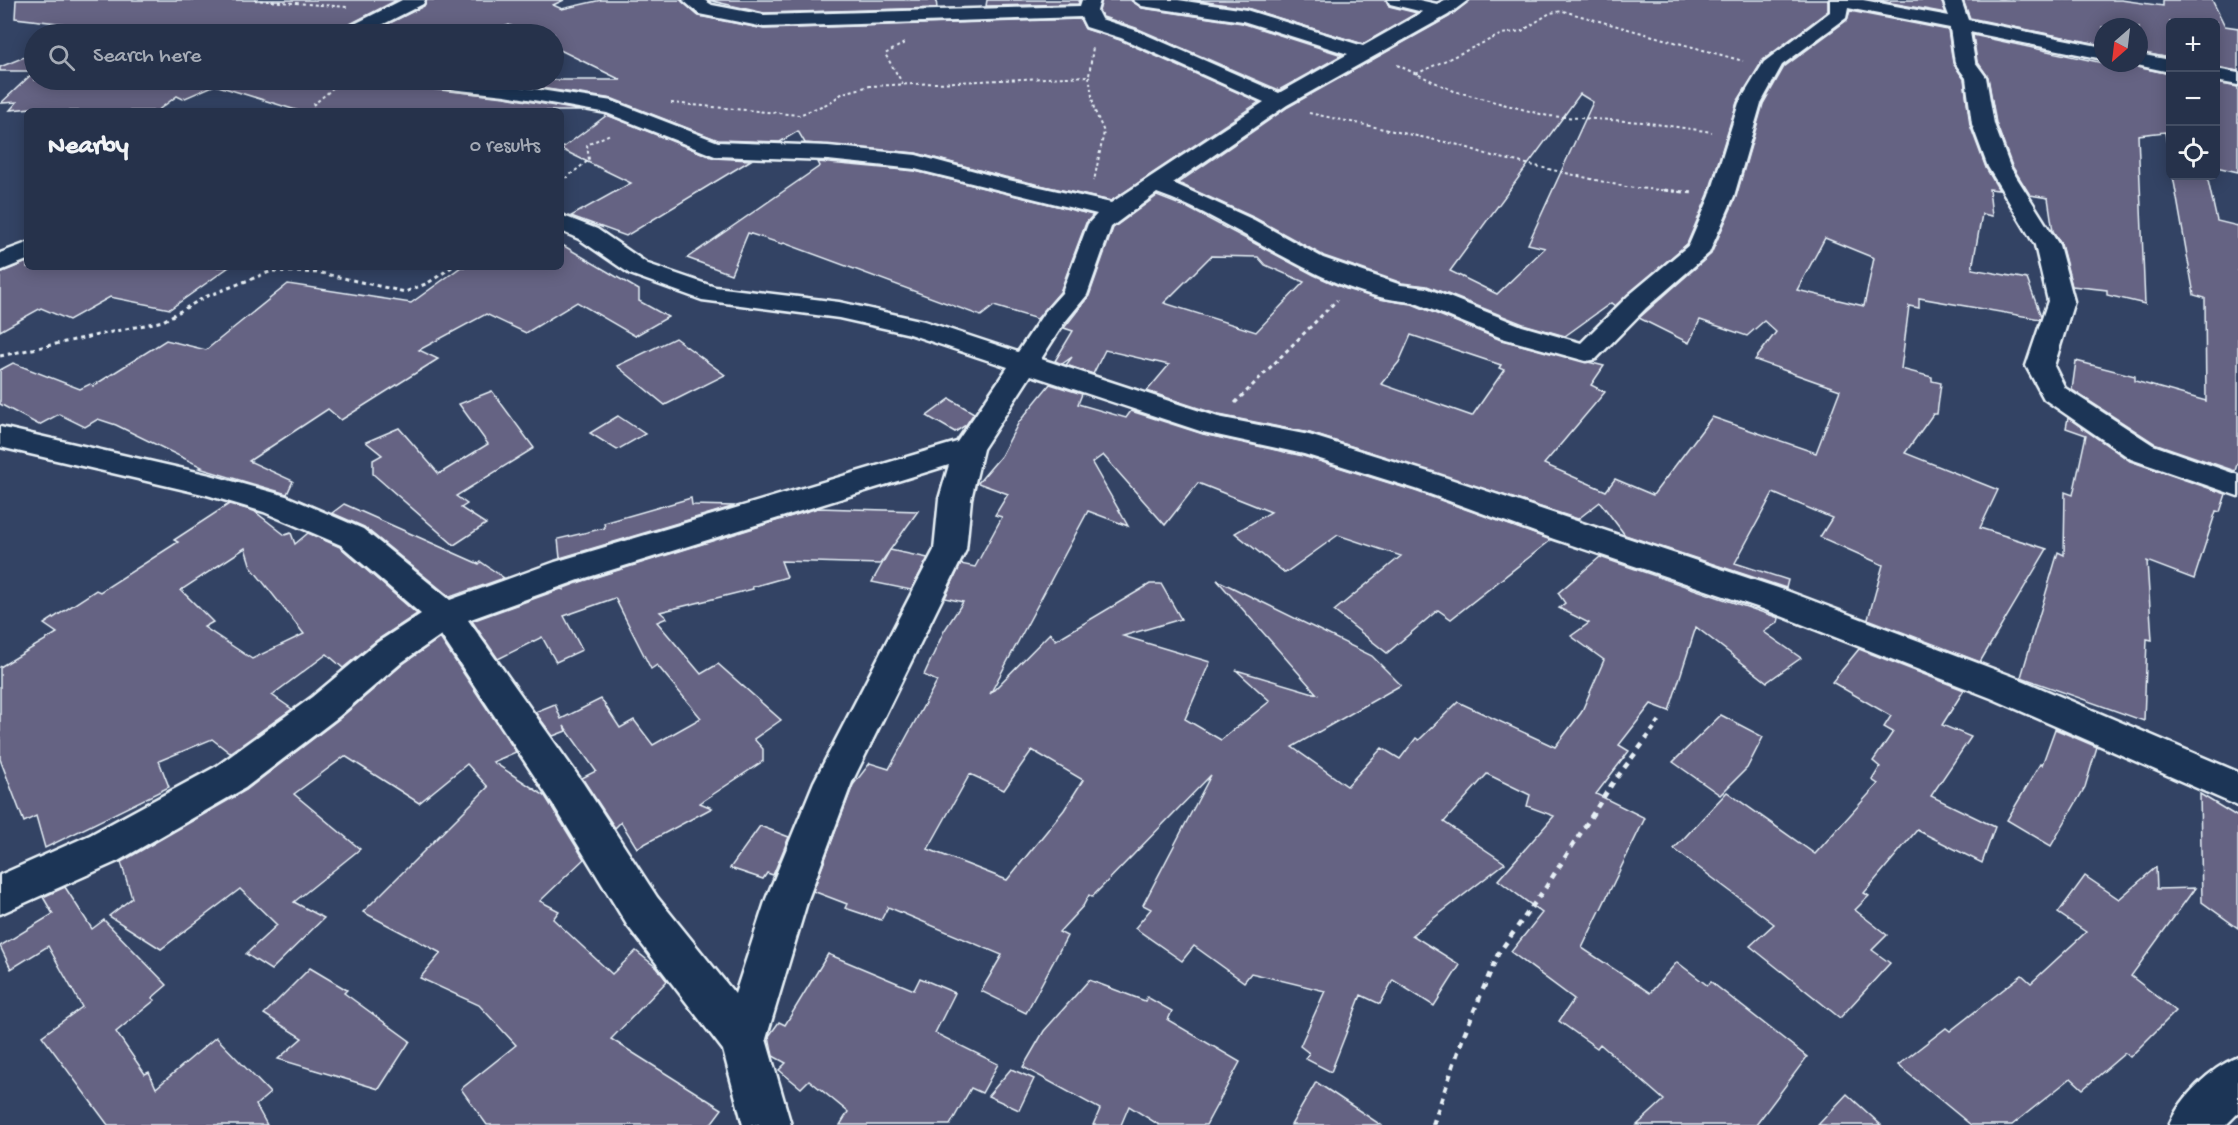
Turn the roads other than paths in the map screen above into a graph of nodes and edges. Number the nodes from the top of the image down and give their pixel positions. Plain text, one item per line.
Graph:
1 (416, 0) edge
2 (692, 0) edge
3 (1142, 0) edge
4 (1397, 0) edge
5 (1839, 1) edge
6 (1090, 6) edge
7 (1450, 6) edge
8 (1955, 12) edge
9 (369, 24) edge
10 (2094, 51) edge
11 (1365, 53) junction
12 (2148, 62) edge
13 (2166, 65) edge
14 (2220, 76) edge
15 (2238, 79) edge
16 (510, 90) edge
17 (1278, 102) junction
18 (1156, 185) junction
19 (1101, 208) junction
20 (564, 223) edge
21 (24, 251) edge
22 (0, 263) edge
23 (1022, 364) junction
24 (0, 436) edge
25 (968, 449) junction
26 (2238, 486) edge
27 (444, 615) junction
28 (2238, 790) edge
29 (0, 895) edge
30 (743, 1039) junction
31 (2238, 1080) edge
32 (767, 1125) edge
33 (2193, 1125) edge

1 - 9 street
2 - 6 street
3 - 11 street
4 - 7 street
5 - 8 street
5 - 18 street
6 - 17 street
7 - 11 street
8 - 10 street
8 - 26 street
11 - 17 street
12 - 13 street
14 - 15 street
16 - 19 street
17 - 18 street
18 - 19 street
19 - 23 street
20 - 23 street
21 - 22 street
23 - 25 street
23 - 28 street
24 - 27 street
25 - 27 street
25 - 30 street
27 - 29 street
27 - 30 street
30 - 32 street
31 - 33 street

